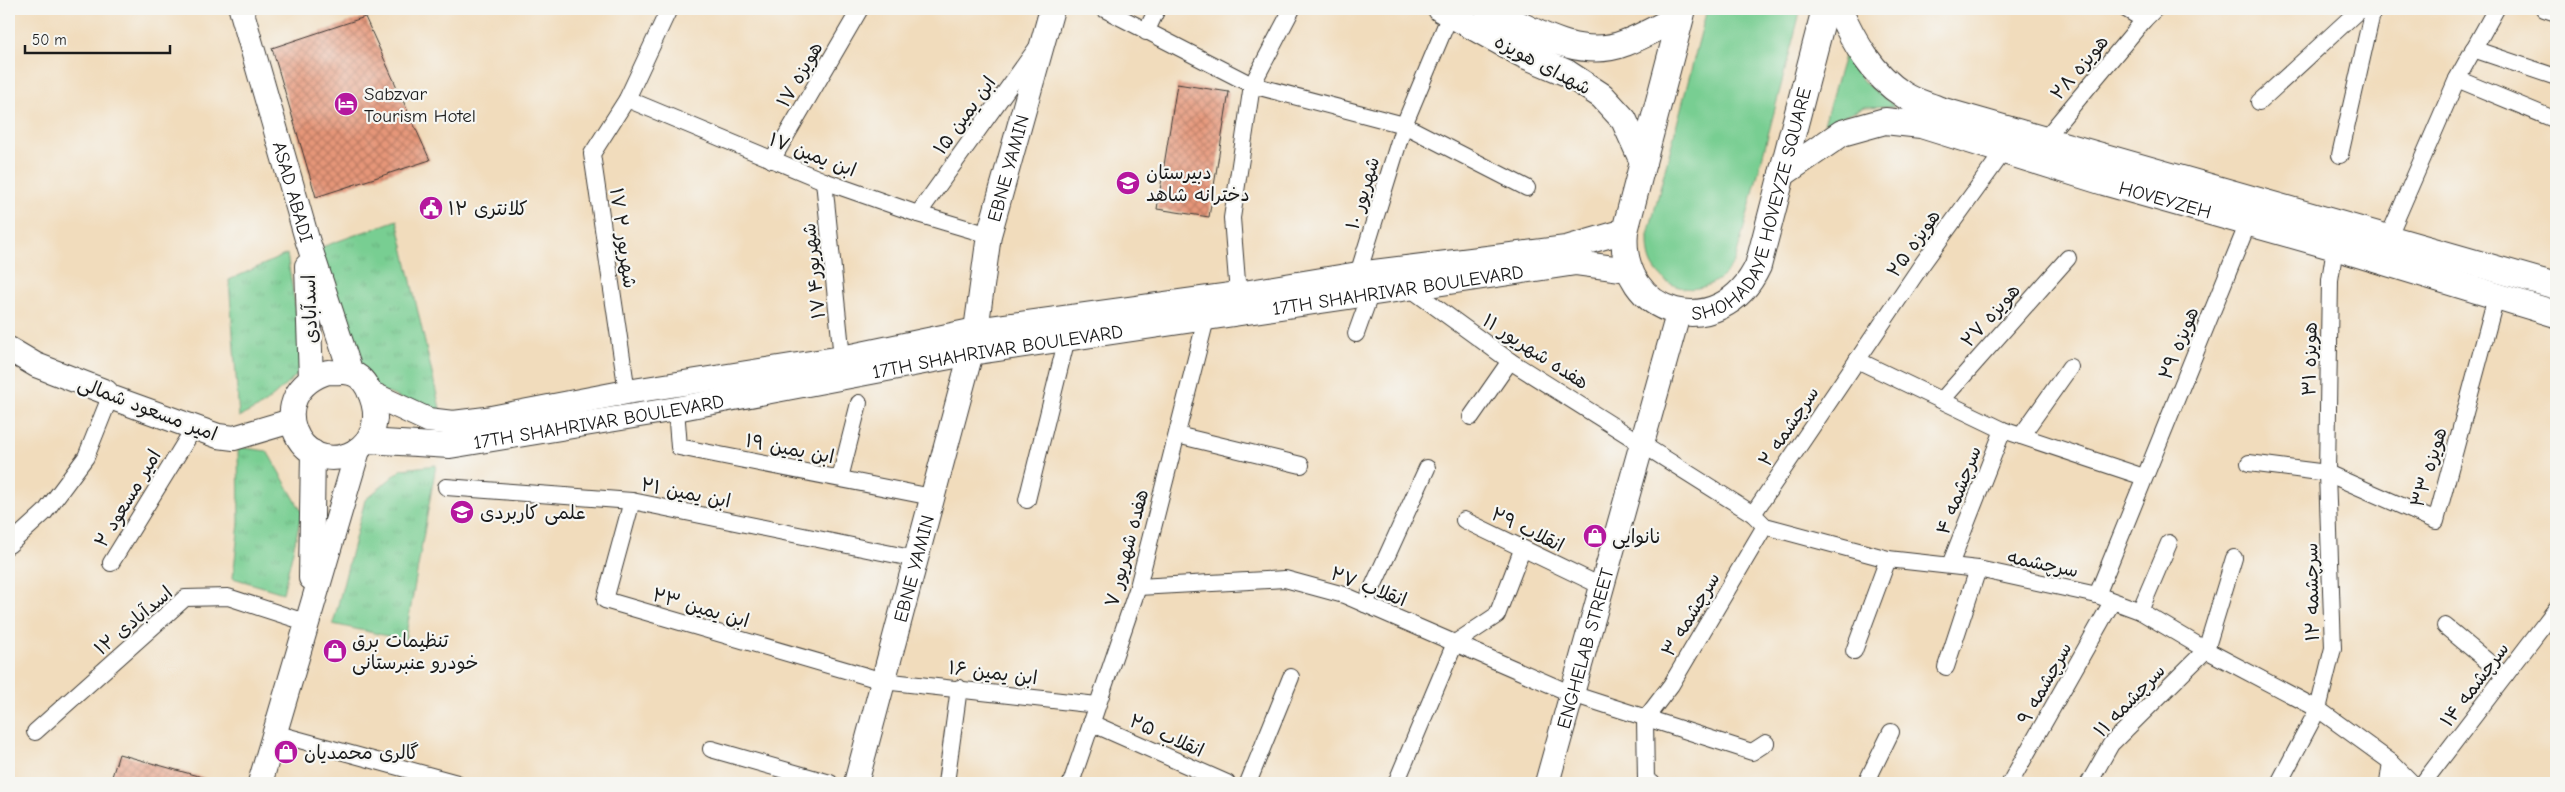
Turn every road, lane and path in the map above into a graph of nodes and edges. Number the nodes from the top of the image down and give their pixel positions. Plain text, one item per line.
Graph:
1 (241, 9) edge
2 (668, 9) edge
3 (860, 9) edge
4 (1052, 9) edge
5 (1104, 9) edge
6 (1157, 9) edge
7 (1292, 9) edge
8 (1488, 9) edge
9 (1825, 9) edge
10 (1840, 9) edge
11 (2126, 9) edge
12 (2360, 9) edge
13 (2373, 9) edge
14 (2496, 9) edge
15 (2544, 9) edge
16 (1446, 12) edge
17 (1682, 13) edge
18 (2556, 13) edge
19 (2149, 15) edge
20 (1146, 32) junction
21 (1043, 39) junction
22 (2473, 49) junction
23 (2556, 77) edge
24 (2457, 79) junction
25 (1252, 86) junction
26 (627, 99) junction
27 (2258, 102) dead end
28 (2556, 120) edge
29 (1404, 125) junction
30 (2044, 140) junction
31 (2004, 151) junction
32 (2340, 155) dead end
33 (772, 160) junction
34 (1643, 162) junction
35 (1782, 174) junction
36 (824, 181) junction
37 (1528, 188) dead end
38 (918, 214) junction
39 (2248, 223) junction
40 (1625, 231) junction
41 (990, 235) junction
42 (2388, 238) junction
43 (307, 239) junction
44 (2335, 247) junction
45 (2068, 258) dead end
46 (1629, 270) junction
47 (1358, 274) junction
48 (2556, 286) edge
49 (1411, 288) junction
50 (1238, 294) junction
51 (1370, 295) junction
52 (2496, 297) junction
53 (1678, 311) junction
54 (2556, 314) edge
55 (1206, 319) junction
56 (976, 330) junction
57 (1356, 334) dead end
58 (1068, 338) junction
59 (9, 348) edge
60 (971, 353) junction
61 (842, 358) junction
62 (1857, 360) junction
63 (1510, 361) junction
64 (2070, 367) dead end
65 (352, 373) junction
66 (311, 379) junction
67 (627, 392) junction
68 (370, 393) junction
69 (110, 397) junction
70 (1942, 400) junction
71 (858, 403) dead end
72 (676, 409) junction
73 (1471, 417) dead end
74 (291, 421) junction
75 (194, 428) junction
76 (2003, 430) junction
77 (1177, 435) junction
78 (2021, 436) junction
79 (1642, 442) junction
80 (363, 445) junction
81 (313, 452) junction
82 (2249, 463) dead end
83 (1300, 465) dead end
84 (1427, 468) dead end
85 (2327, 473) junction
86 (840, 478) junction
87 (2144, 478) junction
88 (446, 487) dead end
89 (932, 497) junction
90 (1027, 500) dead end
91 (632, 501) junction
92 (1464, 520) dead end
93 (1759, 520) junction
94 (2169, 543) dead end
95 (9, 545) edge
96 (1522, 550) junction
97 (2234, 558) dead end
98 (916, 559) junction
99 (1888, 559) junction
100 (111, 563) dead end
101 (1950, 565) junction
102 (1978, 569) junction
103 (1602, 586) junction
104 (1138, 587) junction
105 (2097, 595) junction
106 (2112, 602) junction
107 (1365, 604) junction
108 (2556, 609) edge
109 (2140, 611) junction
110 (308, 615) junction
111 (2445, 626) dead end
112 (1455, 643) junction
113 (2206, 650) junction
114 (1854, 651) dead end
115 (1946, 667) dead end
116 (2505, 676) junction
117 (1291, 677) dead end
118 (883, 681) junction
119 (959, 688) junction
120 (1572, 694) junction
121 (1097, 705) junction
122 (2318, 709) junction
123 (1645, 719) junction
124 (1091, 723) junction
125 (35, 732) dead end
126 (1891, 732) dead end
127 (274, 733) junction
128 (1766, 743) dead end
129 (711, 749) dead end
130 (2391, 762) junction
131 (260, 783) edge
132 (457, 783) edge
133 (830, 783) edge
134 (856, 783) edge
135 (946, 783) edge
136 (1071, 783) edge
137 (1227, 783) edge
138 (1248, 783) edge
139 (1396, 783) edge
140 (1547, 783) edge
141 (1652, 783) edge
142 (1866, 783) edge
143 (2010, 783) edge
144 (2088, 783) edge
145 (2279, 783) edge
146 (2388, 783) edge
147 (2412, 783) edge
148 (2423, 783) edge

1 - 43 main road, ASAD ABADI
2 - 26 street, ۱۷ شهریور ۲
3 - 33 street, هویزه ۱۷
4 - 21 main road, EBNE YAMIN
5 - 20 street
6 - 20 street
7 - 25 street
8 - 17 main road, شهدای هویزه
9 - 35 main road, SHOHADAYE HOVEYZE SQUARE
10 - 30 main road, HOVEYZEH
11 - 19 street
12 - 27 street
13 - 32 street
14 - 22 street
15 - 18 street
16 - 29 street, شهریور ۱۰
16 - 34 main road, شهدای هویزه
17 - 34 main road, SHOHADAYE HOVEYZE SQUARE
19 - 30 street, هویزه ۲۸
20 - 25 street
21 - 38 street, ابن یمین ۱۵
21 - 41 main road, EBNE YAMIN
22 - 23 street
22 - 24 street
24 - 28 street
24 - 42 street
25 - 29 street
25 - 50 street
26 - 33 street, ابن یمین ۱۷
26 - 67 street, ۱۷ شهریور ۲
29 - 37 street
29 - 47 street, شهریور ۱۰
30 - 42 main road, HOVEYZEH
31 - 35 main road, HOVEYZEH
31 - 39 main road, HOVEYZEH
31 - 62 street, هویزه ۲۵
33 - 36 street, ابن یمین ۱۷
34 - 40 main road, SHOHADAYE HOVEYZE SQUARE
35 - 53 main road, SHOHADAYE HOVEYZE SQUARE
36 - 38 street, ابن یمین ۱۷
36 - 61 street, ۱۷ شهریور۴
38 - 41 street, ابن یمین ۱۷
39 - 44 main road, HOVEYZEH
39 - 87 street, هویزه ۲۹
40 - 46 main road, SHOHADAYE HOVEYZE SQUARE
40 - 47 main road, 17TH SHAHRIVAR BOULEVARD
41 - 56 main road, EBNE YAMIN
42 - 48 main road, HOVEYZEH
43 - 65 main road, ASAD ABADI
43 - 66 main road, اسدآبادی
44 - 52 main road, HOVEYZEH
44 - 85 street, هویزه ۳۱
45 - 70 street, هویزه ۲۷
46 - 49 main road, 17TH SHAHRIVAR BOULEVARD
46 - 53 main road, SHOHADAYE HOVEYZE SQUARE
47 - 50 main road, 17TH SHAHRIVAR BOULEVARD
49 - 51 main road, 17TH SHAHRIVAR BOULEVARD
49 - 63 street, هفده شهریور ۱۱
50 - 56 main road, 17TH SHAHRIVAR BOULEVARD
51 - 55 main road, 17TH SHAHRIVAR BOULEVARD
51 - 57 street
52 - 54 main road, HOVEYZEH
52 - 85 street, هویزه ۳۳
53 - 79 main road, ENGHELAB STREET
55 - 58 main road, 17TH SHAHRIVAR BOULEVARD
55 - 77 street, هفده شهریور ۷
56 - 60 main road, EBNE YAMIN
56 - 61 main road, 17TH SHAHRIVAR BOULEVARD
58 - 60 main road, 17TH SHAHRIVAR BOULEVARD
58 - 90 street
59 - 69 main road, امیر مسعود شمالی
60 - 72 main road, 17TH SHAHRIVAR BOULEVARD
60 - 89 main road, EBNE YAMIN
61 - 67 main road, 17TH SHAHRIVAR BOULEVARD
62 - 70 street
62 - 93 street, سرچشمه ۲
63 - 73 street
63 - 79 street, هفده شهریور ۱۱
64 - 78 street
65 - 66 main road
65 - 68 main road
66 - 74 main road
67 - 68 main road, 17TH SHAHRIVAR BOULEVARD
68 - 80 main road
69 - 75 main road, امیر مسعود شمالی
69 - 95 street
70 - 76 street
71 - 86 street
72 - 80 main road, 17TH SHAHRIVAR BOULEVARD
72 - 86 street, ابن یمین ۱۹
74 - 75 main road, امیر مسعود شمالی
74 - 81 main road
75 - 100 street, امیر مسعود ۲
76 - 78 street
76 - 101 street, سرچشمه ۴
77 - 83 street
77 - 104 street, هفده شهریور ۷
78 - 87 street
79 - 93 street, سرچشمه
79 - 103 main road, ENGHELAB STREET
80 - 81 main road
80 - 110 main road
81 - 110 main road
82 - 85 street, هویزه ۳۳
84 - 107 street
85 - 122 street, سرچشمه ۱۲
86 - 89 street, ابن یمین ۱۹
87 - 105 street, هویزه ۲۹
88 - 91 street, ابن یمین ۲۱
89 - 98 main road, EBNE YAMIN
91 - 98 street, ابن یمین ۲۱
91 - 118 street, ابن یمین ۲۳
92 - 96 street, انقلاب ۲۹
93 - 99 street, سرچشمه
93 - 123 street, سرچشمه ۳
94 - 109 street
96 - 103 street, انقلاب ۲۹
96 - 112 street
97 - 113 street
98 - 118 main road, EBNE YAMIN
99 - 101 street, سرچشمه
99 - 114 street
101 - 102 street, سرچشمه
102 - 105 street, سرچشمه
102 - 115 street
103 - 120 main road, ENGHELAB STREET
104 - 107 street, انقلاب ۲۷
104 - 121 street, هفده شهریور ۷
105 - 106 street, سرچشمه
106 - 109 street, سرچشمه
106 - 143 street, سرچشمه ۹
107 - 112 street, انقلاب ۲۷
108 - 116 street, سرچشمه ۱۴
109 - 113 street, سرچشمه
110 - 125 street, اسدآبادی ۱۲
110 - 127 main road
111 - 116 street
112 - 120 street, انقلاب ۲۷
112 - 139 street
113 - 122 street, سرچشمه
113 - 144 street, سرچشمه ۱۱
116 - 148 street, سرچشمه ۱۴
117 - 138 street
118 - 119 street, ابن یمین ۱۶
118 - 134 main road, EBNE YAMIN
119 - 121 street, ابن یمین ۱۶
119 - 135 street
120 - 123 street, انقلاب ۲۷
120 - 140 main road, ENGHELAB STREET
121 - 124 street, هفده شهریور ۷
122 - 130 street, سرچشمه
122 - 145 street, سرچشمه ۱۲
123 - 128 street, انقلاب ۲۷
123 - 141 street
124 - 136 street, هفده شهریور ۷
124 - 137 street, انقلاب ۲۵
126 - 142 street
127 - 131 main road
127 - 132 street
129 - 133 street
130 - 146 street
130 - 147 street, سرچشمه

